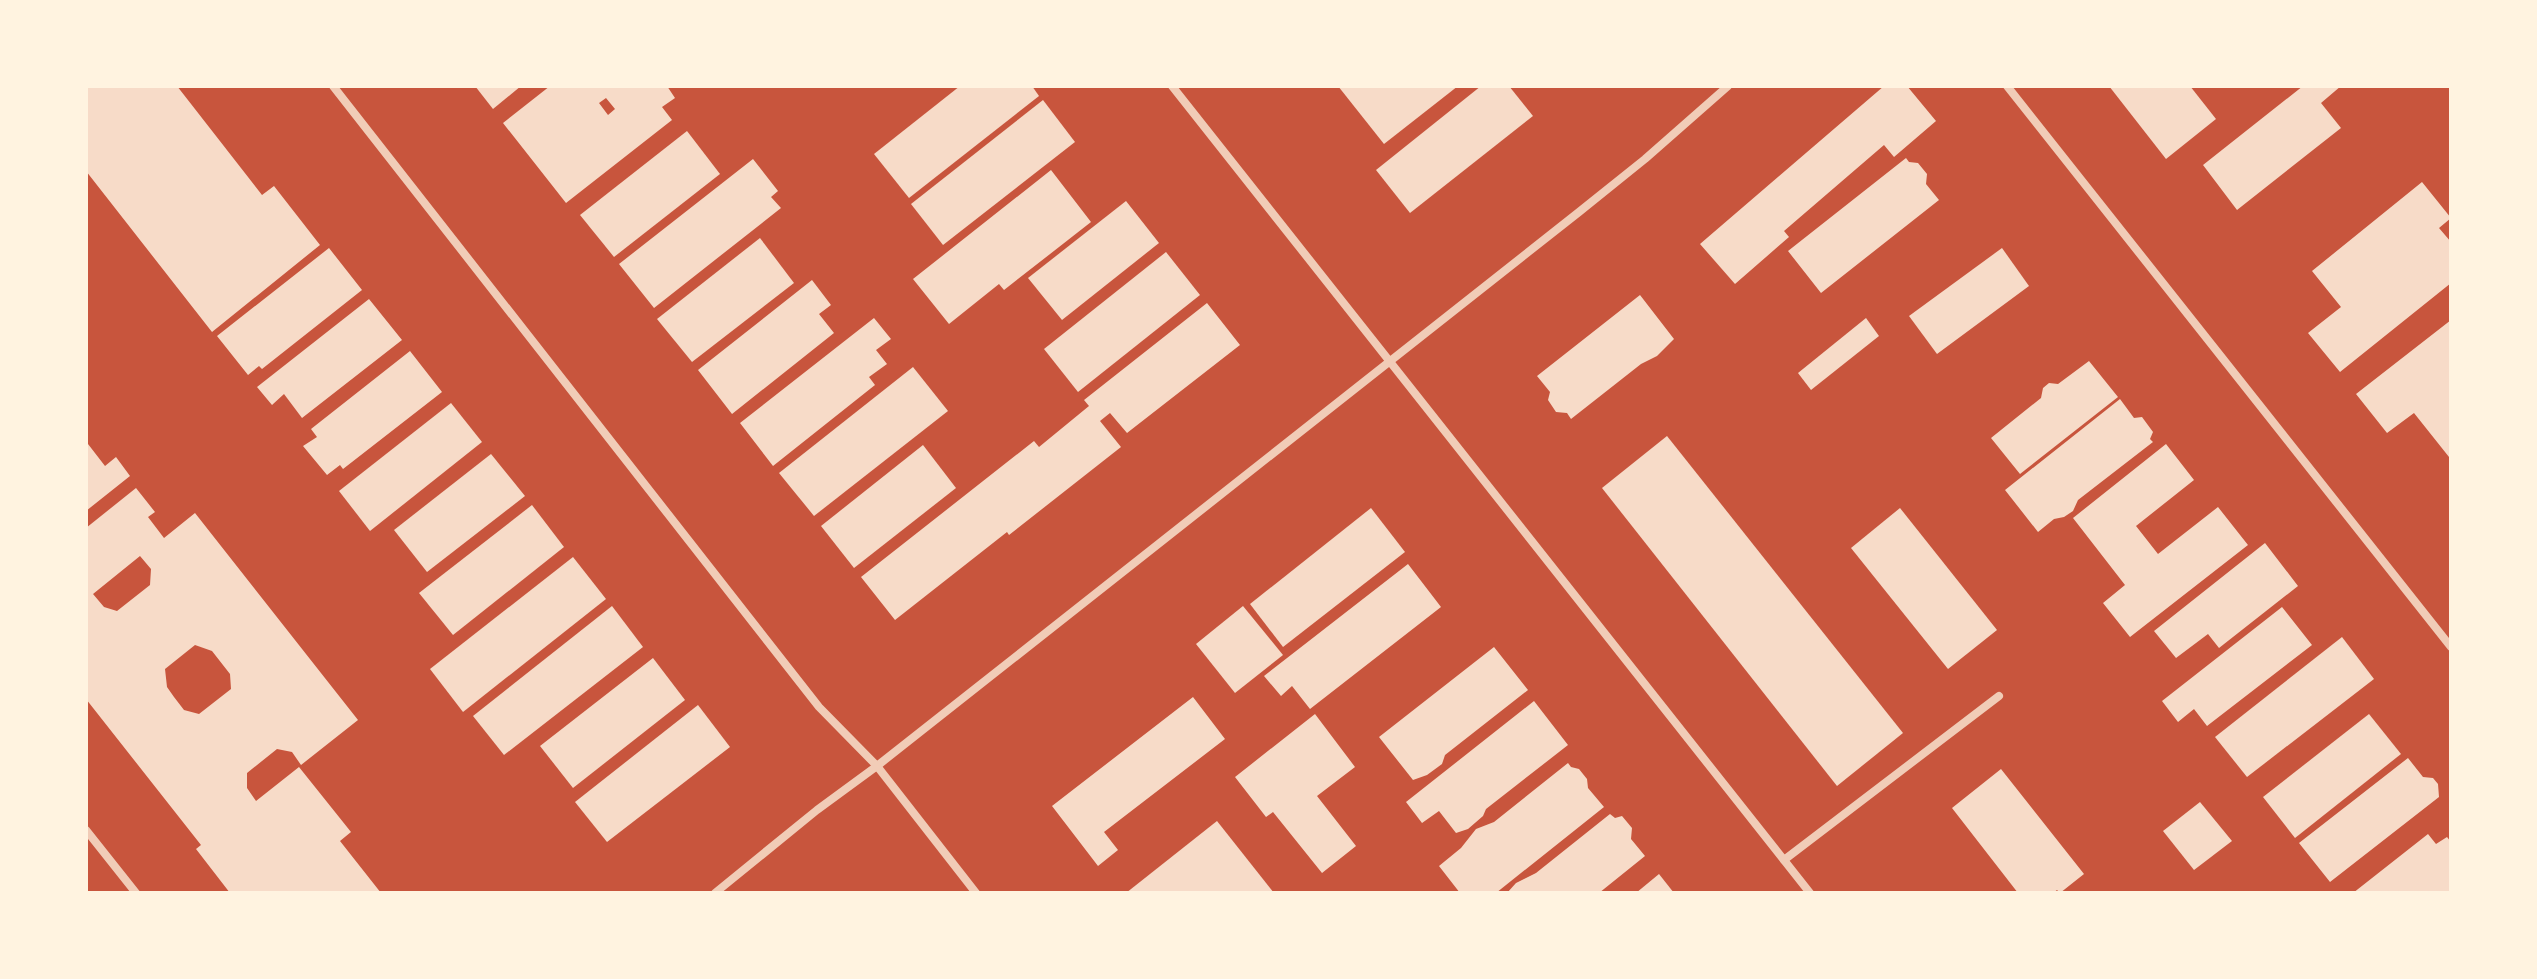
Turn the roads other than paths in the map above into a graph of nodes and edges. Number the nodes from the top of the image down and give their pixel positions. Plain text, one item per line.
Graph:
1 (333, 86) edge
2 (1172, 86) edge
3 (1728, 86) edge
4 (2007, 86) edge
5 (1390, 361) junction
6 (2451, 647) edge
7 (1999, 696) dead end
8 (877, 766) junction
9 (86, 830) edge
10 (1784, 860) junction
11 (136, 893) edge
12 (715, 893) edge
13 (976, 893) edge
14 (1810, 893) edge

1 - 8 street
2 - 5 street
3 - 5 street
4 - 6 street
5 - 8 street
5 - 10 street
7 - 10 street
8 - 12 street
8 - 13 street
9 - 11 street
10 - 14 street

